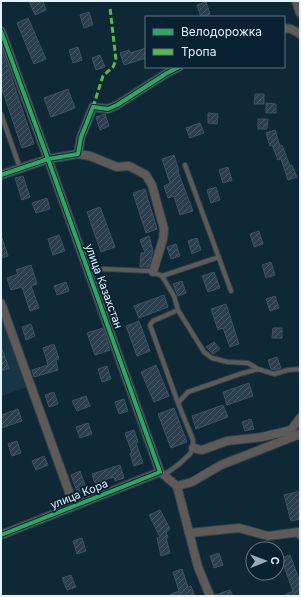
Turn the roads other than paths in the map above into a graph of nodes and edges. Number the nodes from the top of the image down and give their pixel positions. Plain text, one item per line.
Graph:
1 (296, 1) edge
2 (300, 14) edge
3 (285, 28) edge
4 (300, 34) edge
5 (2, 36) edge
6 (177, 68) edge
7 (1, 114) edge
8 (3, 128) edge
9 (78, 154) junction
10 (48, 159) junction
11 (185, 165) dead end
12 (20, 168) junction
13 (1, 175) edge
14 (219, 257) junction
15 (90, 271) junction
16 (153, 272) junction
17 (162, 276) junction
18 (231, 291) dead end
19 (1, 303) edge
20 (178, 310) junction
21 (258, 369) junction
22 (300, 369) edge
23 (178, 403) junction
24 (300, 418) edge
25 (300, 434) edge
26 (193, 448) junction
27 (161, 472) junction
28 (177, 486) junction
29 (74, 506) junction
30 (189, 533) junction
31 (300, 533) edge
32 (1, 535) edge
33 (210, 596) edge

1 - 2 street
3 - 4 street
5 - 10 street, улица Казахстан
6 - 9 street
7 - 8 lane
8 - 12 lane
9 - 10 street
9 - 16 street
10 - 12 street
10 - 15 street, улица Казахстан
11 - 14 lane
12 - 13 street
14 - 17 lane
14 - 18 lane
15 - 16 lane
15 - 27 street, улица Казахстан
16 - 17 lane
17 - 20 lane
19 - 29 street
20 - 21 lane
20 - 23 lane
21 - 22 lane
21 - 23 lane
23 - 26 lane
24 - 26 street
25 - 28 street
26 - 27 lane
27 - 28 street
27 - 29 street, улица Кора
28 - 30 street
29 - 32 street, улица Кора
30 - 31 street
30 - 33 street

